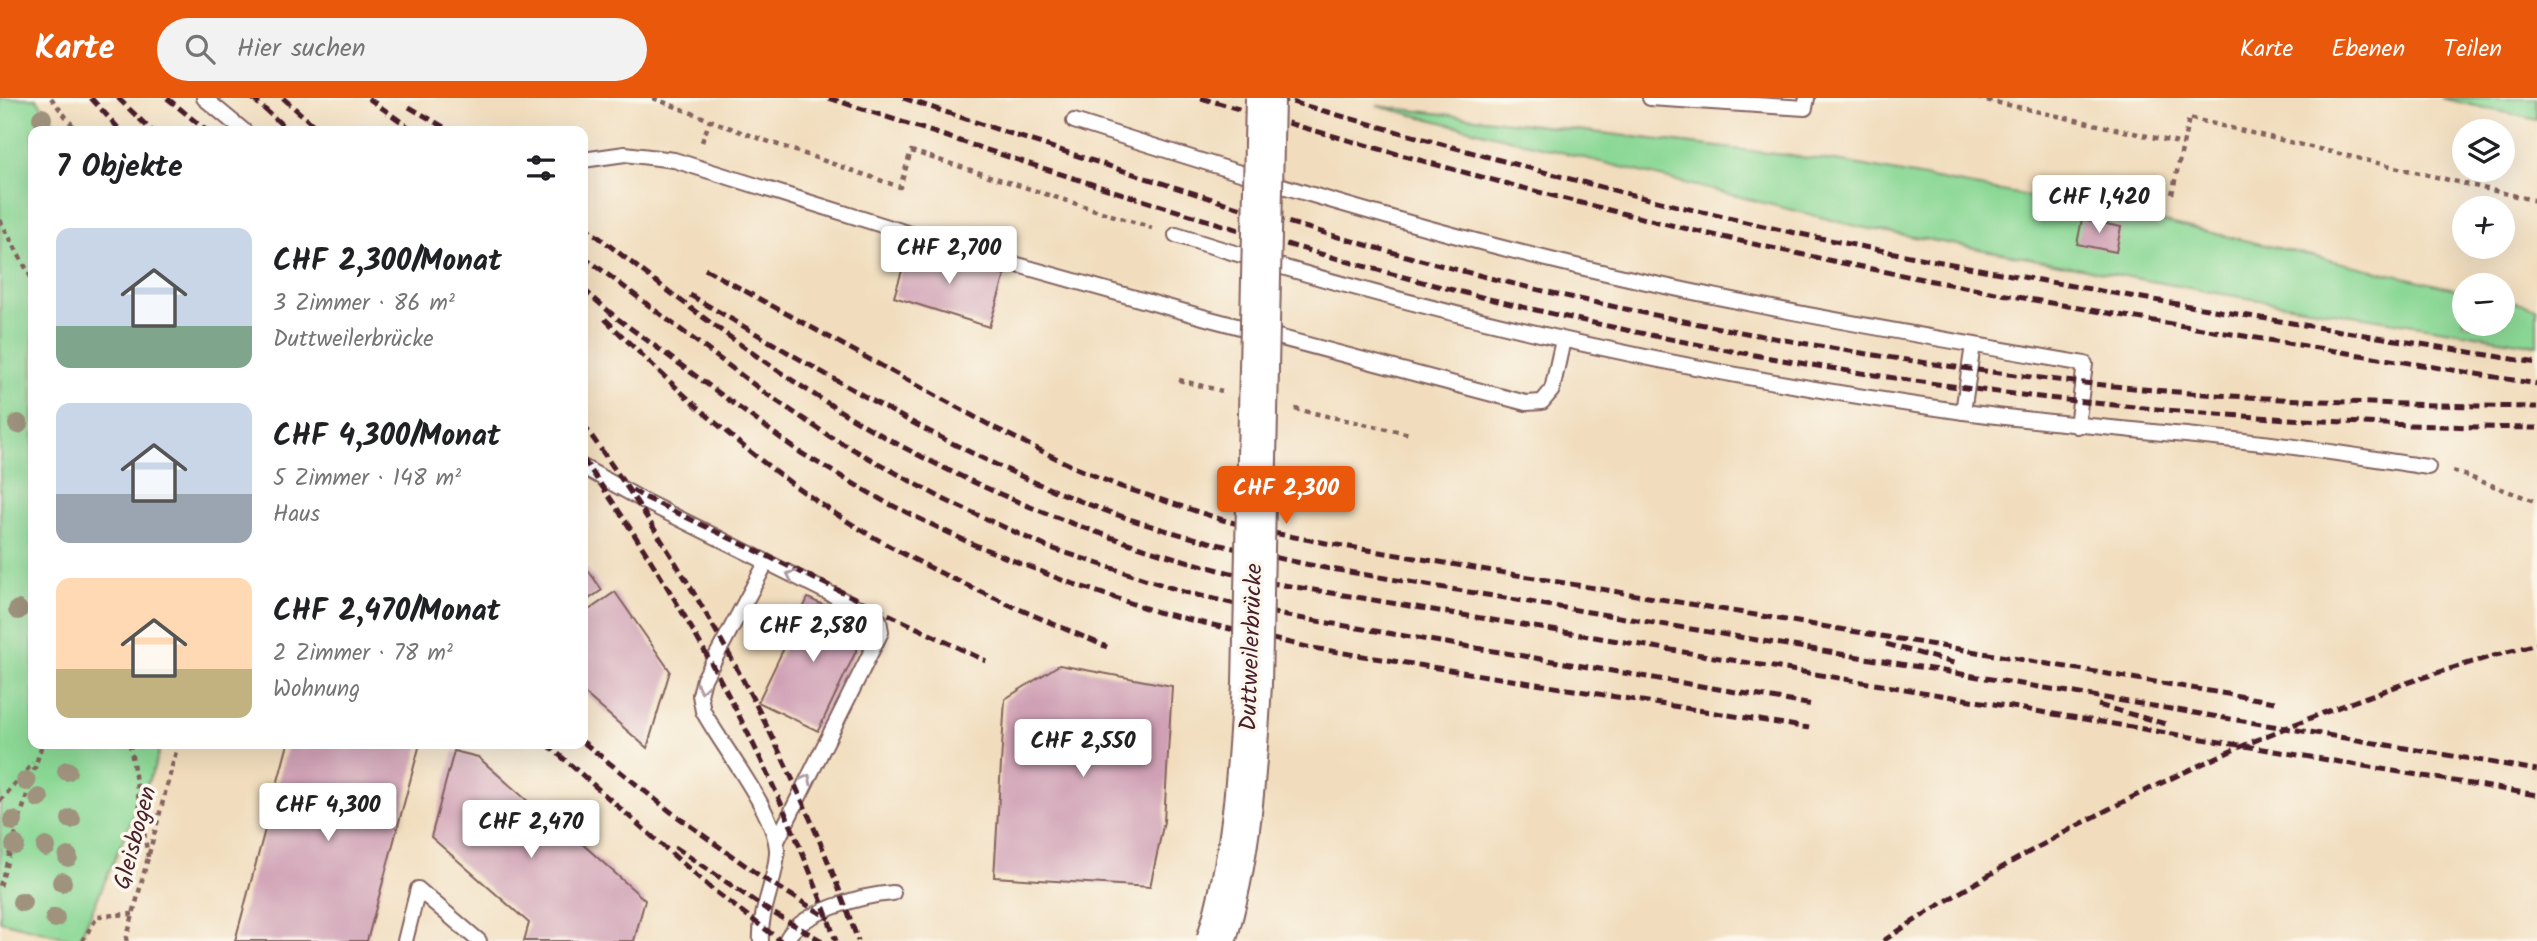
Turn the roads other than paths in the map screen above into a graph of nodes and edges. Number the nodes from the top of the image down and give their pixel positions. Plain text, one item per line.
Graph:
1 (204, 98) edge
2 (1265, 98) edge
3 (1650, 98) edge
4 (1807, 98) edge
5 (1074, 121) dead end
6 (238, 126) edge
7 (588, 159) edge
8 (1176, 235) road end
9 (1563, 340) junction
10 (1973, 345) junction
11 (1963, 412) junction
12 (2077, 426) junction
13 (2428, 467) road end
14 (588, 470) edge
15 (766, 563) junction
16 (777, 841) junction
17 (893, 893) dead end
18 (405, 941) edge
19 (479, 941) edge
20 (761, 941) edge
21 (786, 941) edge
22 (1216, 941) edge

1 - 6 lane
2 - 22 street, Duttweilerbrücke, bridge
3 - 4 lane
5 - 10 lane
7 - 9 lane
8 - 9 lane
9 - 11 lane
10 - 11 lane
10 - 12 lane
11 - 12 lane
12 - 13 lane
14 - 15 lane
15 -> 16 lane
16 -> 15 lane
16 - 20 lane
17 - 21 lane
18 - 19 lane

